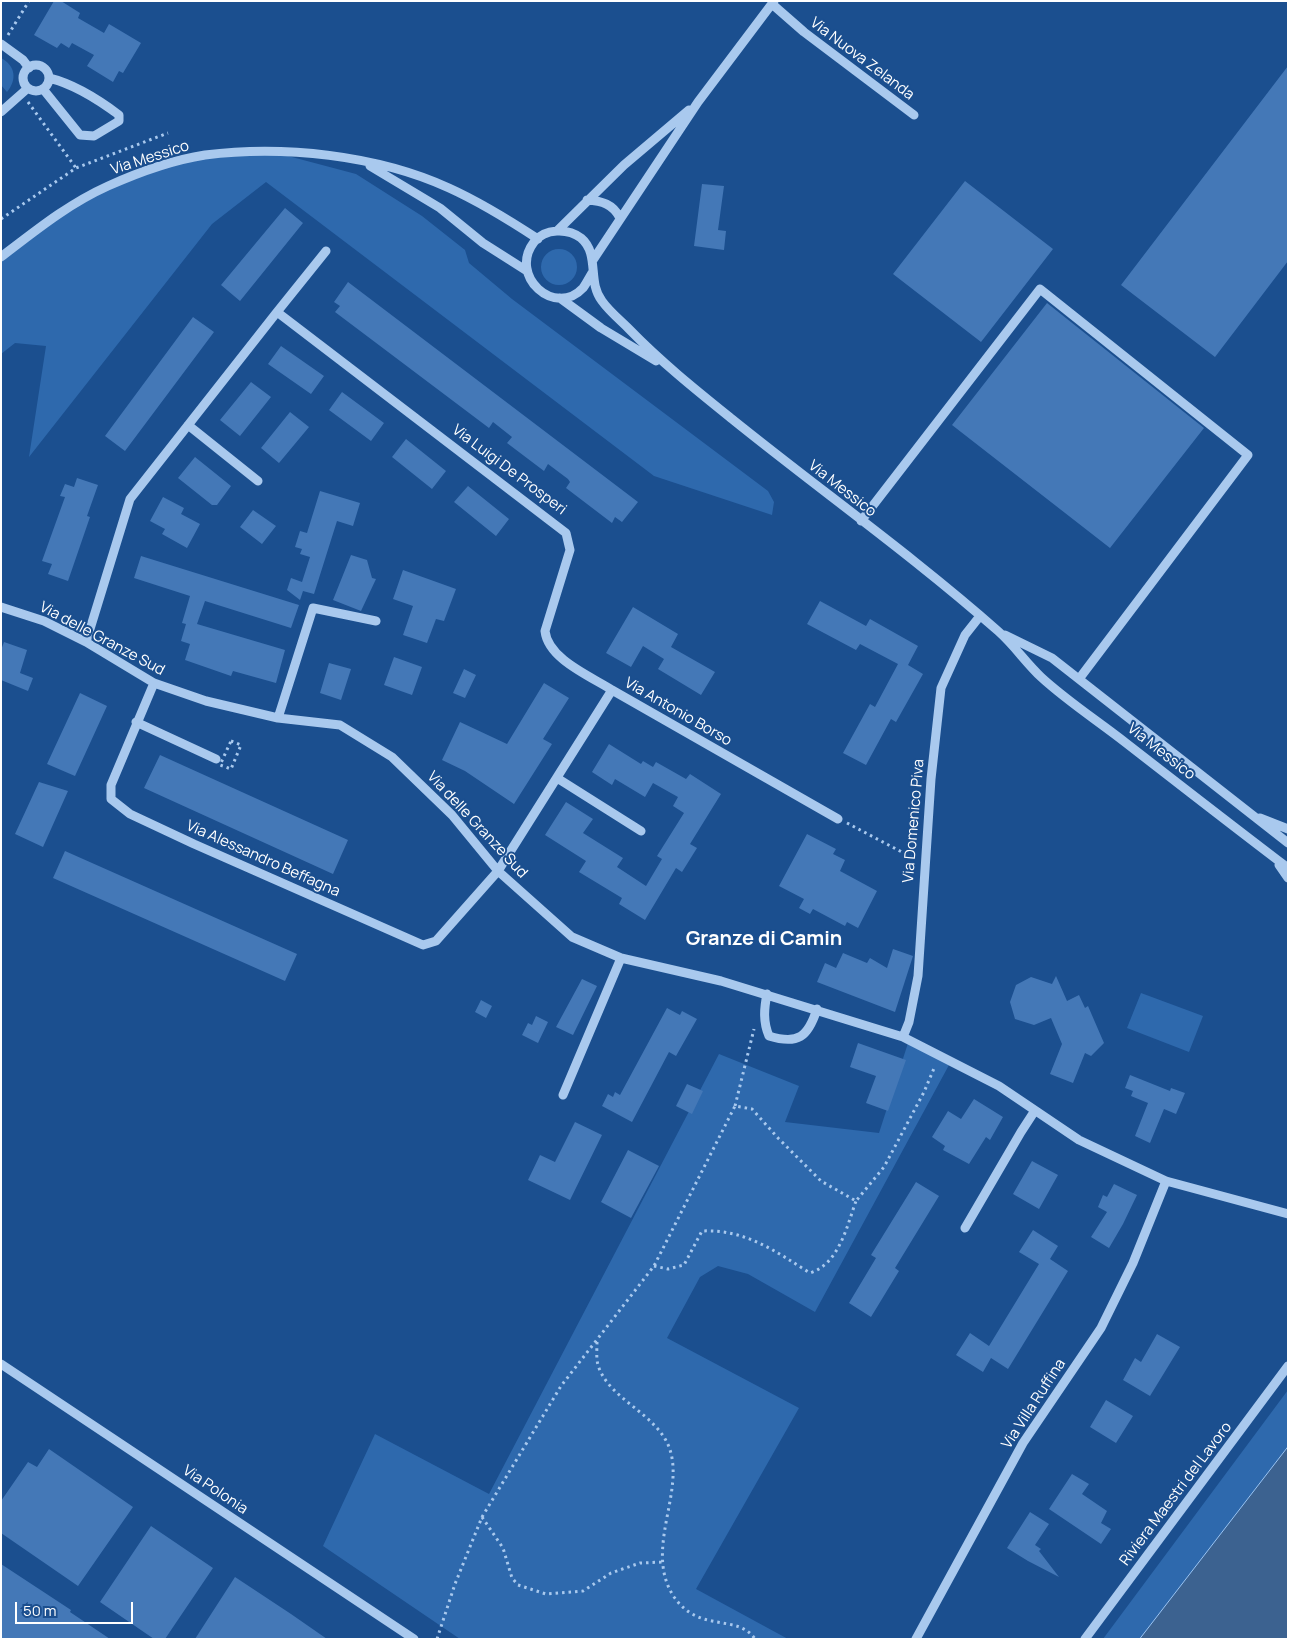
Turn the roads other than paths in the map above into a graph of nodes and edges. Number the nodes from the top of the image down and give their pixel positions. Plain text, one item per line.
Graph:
1 (773, 3) edge
2 (2, 45) edge
3 (29, 68) junction
4 (49, 78) junction
5 (43, 89) junction
6 (25, 91) junction
7 (698, 102) junction
8 (1, 112) edge
9 (914, 115) dead end
10 (359, 160) junction
11 (587, 200) junction
12 (620, 218) junction
13 (558, 231) junction
14 (538, 239) junction
15 (326, 250) dead end
16 (1, 257) edge
17 (593, 260) junction
18 (527, 271) junction
19 (592, 273) junction
20 (560, 298) junction
21 (277, 312) junction
22 (666, 367) junction
23 (188, 425) junction
24 (258, 481) dead end
25 (861, 521) junction
26 (1, 607) edge
27 (980, 616) junction
28 (376, 621) dead end
29 (1000, 633) junction
30 (86, 642) junction
31 (1079, 679) junction
32 (154, 684) junction
33 (612, 690) junction
34 (278, 718) junction
35 (136, 722) junction
36 (216, 759) dead end
37 (557, 778) junction
38 (1248, 813) junction
39 (838, 818) road end
40 (1288, 829) edge
41 (641, 831) dead end
42 (1288, 843) edge
43 (1275, 859) junction
44 (1288, 868) edge
45 (498, 871) junction
46 (1288, 878) edge
47 (621, 958) junction
48 (767, 994) junction
49 (817, 1009) junction
50 (904, 1037) junction
51 (563, 1095) dead end
52 (1034, 1112) junction
53 (1166, 1181) junction
54 (1288, 1214) edge
55 (965, 1228) dead end
56 (1, 1364) edge
57 (1288, 1366) edge
58 (414, 1639) edge
59 (916, 1639) edge
60 (1085, 1639) edge

1 - 7 street, Via Nuova Zelanda
1 - 9 street, Via Nuova Zelanda
2 - 3 street
3 - 4 street
3 - 6 street
4 - 5 street
4 - 5 street
5 - 6 street
6 - 8 street
7 - 11 street, Via Nuova Zelanda
7 - 12 street, Via Nuova Zelanda
10 - 14 street, Via Messico
10 - 16 street, Via Messico
10 - 18 street, Via Messico
11 - 12 street
11 - 13 street, Via Nuova Zelanda
12 - 17 street, Via Nuova Zelanda
13 - 14 street
13 - 17 street
14 - 18 street
15 - 21 street
17 - 19 street, Via Messico
18 - 20 street, Via Messico
19 - 20 street
19 - 22 street, Via Messico
20 - 22 street, Via Messico
21 - 23 street
21 - 33 street, Via Luigi De Prosperi
22 - 25 street, Via Messico
23 - 24 street
23 - 30 street
25 - 27 street, Via Messico
25 - 31 street
26 - 30 street, Via delle Granze Sud
27 - 29 street, Via Messico
27 - 50 street, Via Domenico Piva
28 - 34 street
29 - 31 street, Via Messico
29 - 43 street, Via Messico
30 - 32 street, Via delle Granze Sud
31 - 38 street, Via Messico
32 - 34 street, Via delle Granze Sud
32 - 35 street, Via Alessandro Beffagna
33 - 37 street, Via Antonio Borso
33 - 39 street, Via Antonio Borso
34 - 45 street, Via delle Granze Sud
35 - 36 street
35 - 45 street, Via Alessandro Beffagna
37 - 41 street
37 - 45 street, Via Antonio Borso
38 - 40 street
38 - 42 street, Via Messico
43 - 44 street, Via Messico
43 - 46 street
45 - 47 street, Via delle Granze Sud
47 - 48 street, Via delle Granze Sud
47 - 51 street
48 - 49 street, Via delle Granze Sud
48 - 49 street
49 - 50 street, Via delle Granze Sud
50 - 52 street, Via delle Granze Sud
52 - 53 street, Via delle Granze Sud
52 - 55 street
53 - 54 street, Via delle Granze Sud
53 - 59 street, Via Villa Ruffina
56 - 58 street, Via Polonia
57 - 60 street, Riviera Maestri del Lavoro

